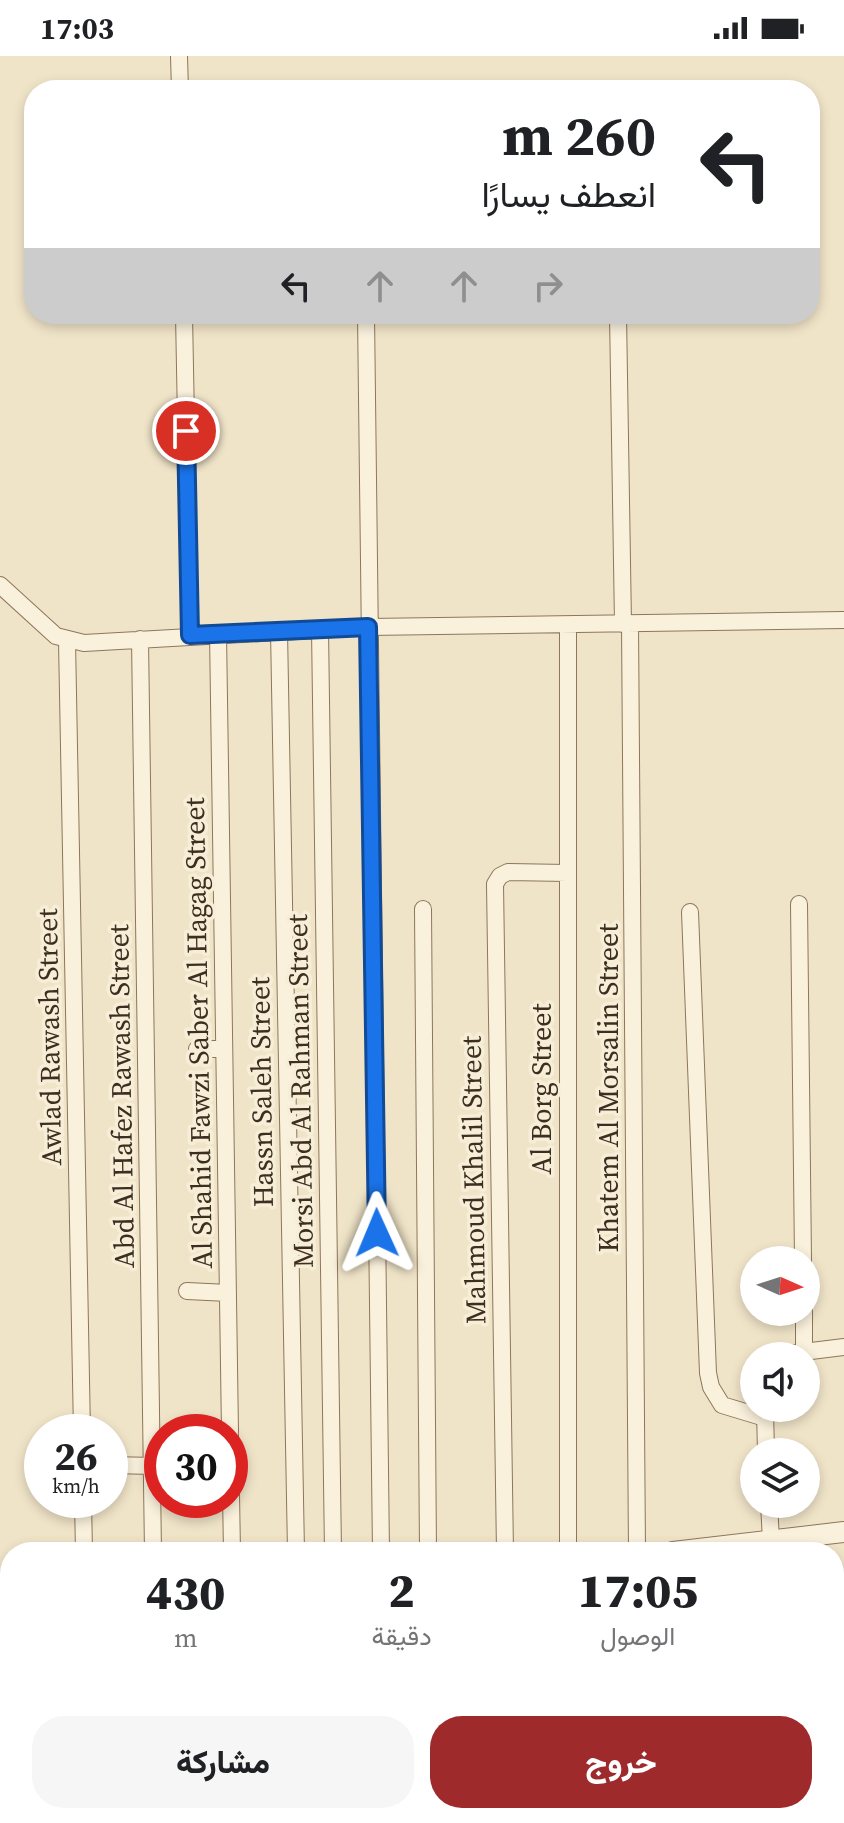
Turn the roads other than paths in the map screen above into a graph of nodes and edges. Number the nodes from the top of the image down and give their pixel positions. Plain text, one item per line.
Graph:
1 (179, 56) edge
2 (180, 80) edge
3 (184, 324) edge
4 (366, 324) edge
5 (618, 324) edge
6 (0, 585) edge
7 (844, 620) edge
8 (627, 624) junction
9 (568, 625) junction
10 (368, 627) junction
11 (320, 629) junction
12 (279, 631) junction
13 (218, 633) junction
14 (190, 635) junction
15 (140, 639) junction
16 (67, 641) junction
17 (567, 873) junction
18 (799, 904) dead end
19 (423, 909) dead end
20 (690, 912) dead end
21 (197, 1049) dead end
22 (224, 1049) junction
23 (803, 1246) edge
24 (187, 1291) dead end
25 (228, 1293) junction
26 (844, 1347) edge
27 (820, 1350) edge
28 (740, 1408) edge
29 (82, 1414) edge
30 (153, 1414) edge
31 (230, 1414) edge
32 (83, 1518) edge
33 (153, 1518) edge
34 (231, 1518) edge
35 (770, 1518) edge
36 (844, 1532) edge
37 (771, 1540) junction
38 (84, 1542) edge
39 (153, 1542) edge
40 (232, 1542) edge
41 (296, 1542) edge
42 (333, 1542) edge
43 (381, 1542) edge
44 (428, 1542) edge
45 (505, 1542) edge
46 (568, 1542) edge
47 (637, 1542) edge
48 (758, 1542) edge

1 - 2 street
3 - 14 street
4 - 10 street
5 - 8 street, Khatem Al Morsalin Street
6 - 16 street
7 - 8 street
8 - 9 street
8 - 47 street, Khatem Al Morsalin Street
9 - 10 street
9 - 17 street, Al Borg Street
10 - 11 street
10 - 43 street
11 - 12 street
11 - 42 street, Morsi Abd Al Rahman Street
12 - 13 street
12 - 41 street, Hassn Saleh Street
13 - 14 street
13 - 22 street, Al Shahid Fawzi Saber Al Hagag Street
14 - 15 street
15 - 16 street
15 - 30 street, Abd Al Hafez Rawash Street
16 - 29 street, Awlad Rawash Street
17 - 45 street, Mahmoud Khalil Street
17 - 46 street, Al Borg Street
18 - 23 street
19 - 44 street
20 - 28 street
21 - 22 street
22 - 25 street, Al Shahid Fawzi Saber Al Hagag Street
24 - 25 street
25 - 31 street, Al Shahid Fawzi Saber Al Hagag Street
26 - 27 street
32 - 38 street
33 - 39 street, Abd Al Hafez Rawash Street
34 - 40 street, Al Shahid Fawzi Saber Al Hagag Street
35 - 37 street
36 - 37 street
37 - 48 street

